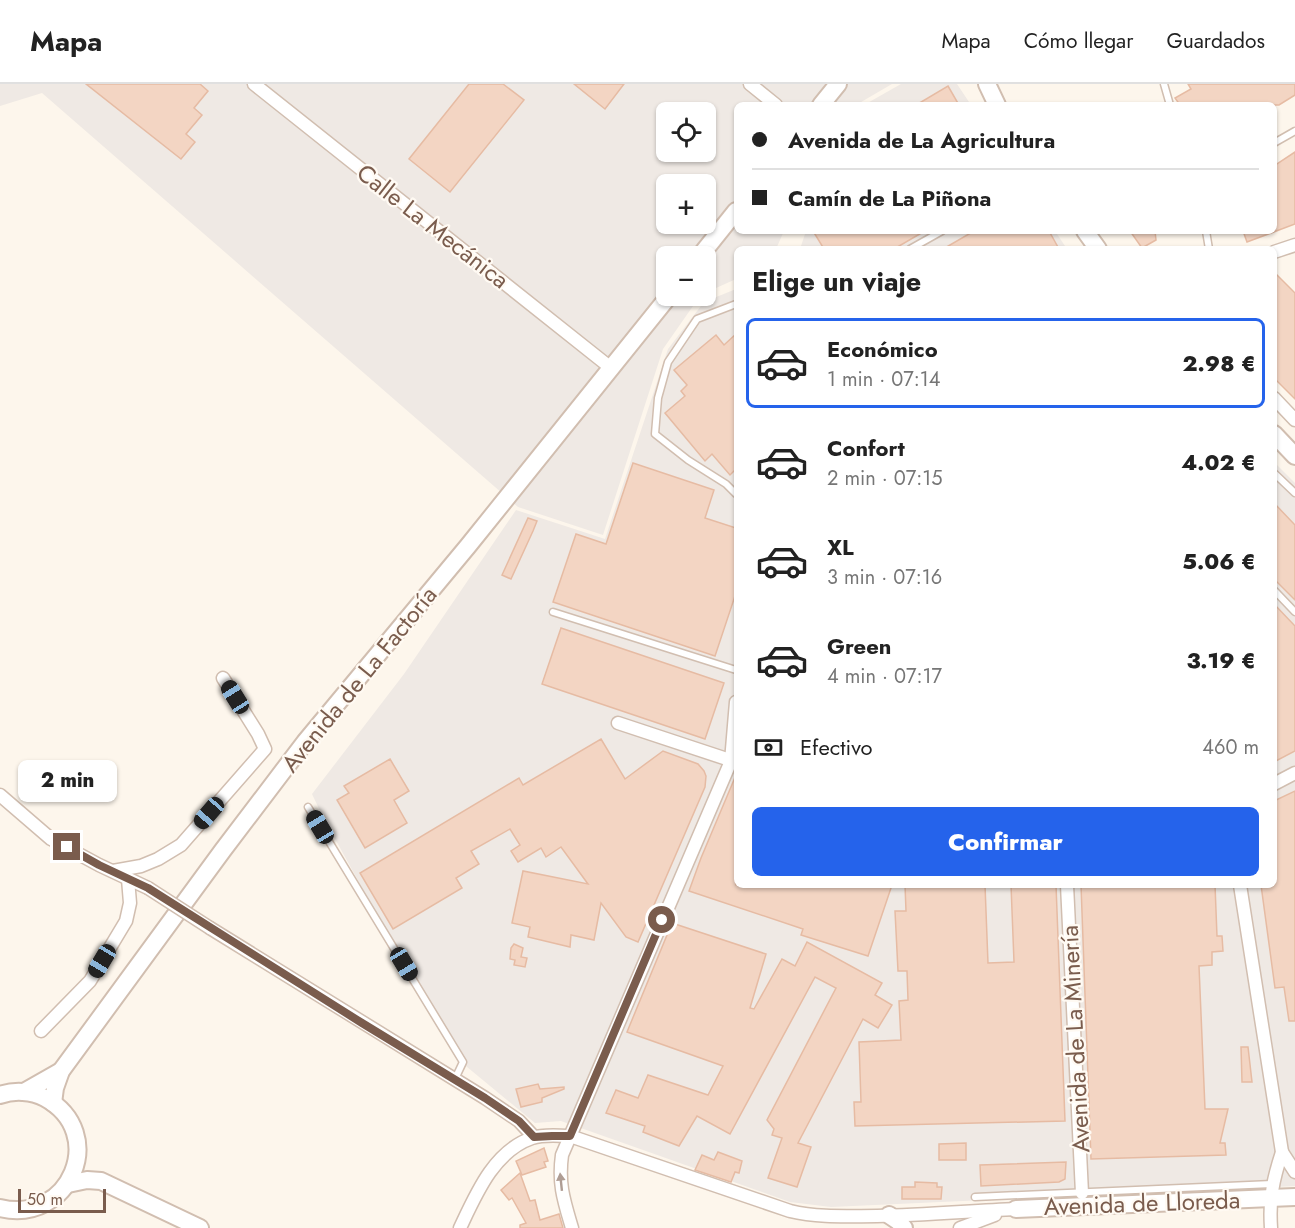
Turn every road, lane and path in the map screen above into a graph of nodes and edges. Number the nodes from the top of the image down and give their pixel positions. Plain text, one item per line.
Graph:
1 (254, 84) edge
2 (750, 84) edge
3 (838, 84) edge
4 (987, 84) edge
5 (1164, 84) edge
6 (772, 102) edge
7 (823, 102) edge
8 (996, 102) edge
9 (1169, 102) edge
10 (1295, 131) edge
11 (1277, 141) edge
12 (734, 214) edge
13 (937, 234) edge
14 (1086, 234) edge
15 (1295, 245) edge
16 (708, 246) edge
17 (915, 246) edge
18 (1096, 246) edge
19 (1277, 251) edge
20 (734, 305) edge
21 (661, 306) edge
22 (611, 368) junction
23 (1277, 401) edge
24 (1295, 420) edge
25 (1277, 437) edge
26 (1295, 456) edge
27 (1277, 476) edge
28 (734, 492) edge
29 (1295, 493) edge
30 (1277, 593) edge
31 (552, 612) dead end
32 (1295, 612) edge
33 (734, 669) edge
34 (223, 678) dead end
35 (618, 723) dead end
36 (734, 762) edge
37 (1295, 773) edge
38 (1277, 782) edge
39 (0, 795) edge
40 (308, 807) dead end
41 (113, 872) junction
42 (128, 879) junction
43 (1067, 888) edge
44 (1239, 888) edge
45 (41, 1031) dead end
46 (61, 1071) junction
47 (454, 1080) junction
48 (24, 1092) junction
49 (0, 1095) edge
50 (53, 1103) junction
51 (570, 1136) junction
52 (534, 1137) junction
53 (1282, 1152) junction
54 (78, 1155) junction
55 (1295, 1172) edge
56 (101, 1182) junction
57 (68, 1184) junction
58 (1271, 1191) junction
59 (1082, 1194) junction
60 (975, 1197) dead end
61 (1295, 1197) edge
62 (1016, 1209) junction
63 (3, 1211) edge
64 (889, 1215) junction
65 (200, 1228) edge
66 (460, 1228) edge
67 (572, 1228) edge
68 (904, 1228) edge
69 (960, 1228) edge
70 (1271, 1228) edge

1 - 22 street, Calle La Mecánica
2 - 6 street
3 - 7 street
4 - 8 street
5 - 9 lane
10 - 11 lane
12 - 16 street
13 - 17 lane
14 - 18 street
15 - 19 street
20 - 28 lane
21 - 22 street, Avenida de La Factoría
22 - 46 street, Avenida de La Factoría
23 - 24 street
25 - 26 street
27 - 29 lane
30 - 32 lane
31 - 33 lane
34 - 41 street
35 - 36 street
36 - 51 street
37 - 38 street
39 - 41 street
40 - 47 lane
41 - 42 street
42 - 45 street
42 - 47 street, bridge
43 - 59 street, Avenida de La Minería
44 - 53 street
46 - 48 street, Avenida de La Factoría
46 - 50 street, Avenida de La Factoría
47 - 52 street
48 - 49 street
48 - 50 street
50 - 54 street
51 - 52 street
51 - 64 street, Avenida de Lloreda
67 -> 51 street
52 - 66 street
53 - 55 street
53 - 58 street
54 - 56 street
54 - 57 street
56 - 57 street
56 - 65 street
57 - 63 street
58 - 59 lane, Avenida de Lloreda
58 - 61 street, Avenida de Lloreda
58 - 62 street, Avenida de Lloreda
58 - 70 street
59 - 60 lane, Avenida de Lloreda
62 - 64 street, Avenida de Lloreda
62 - 69 street
64 - 68 street

